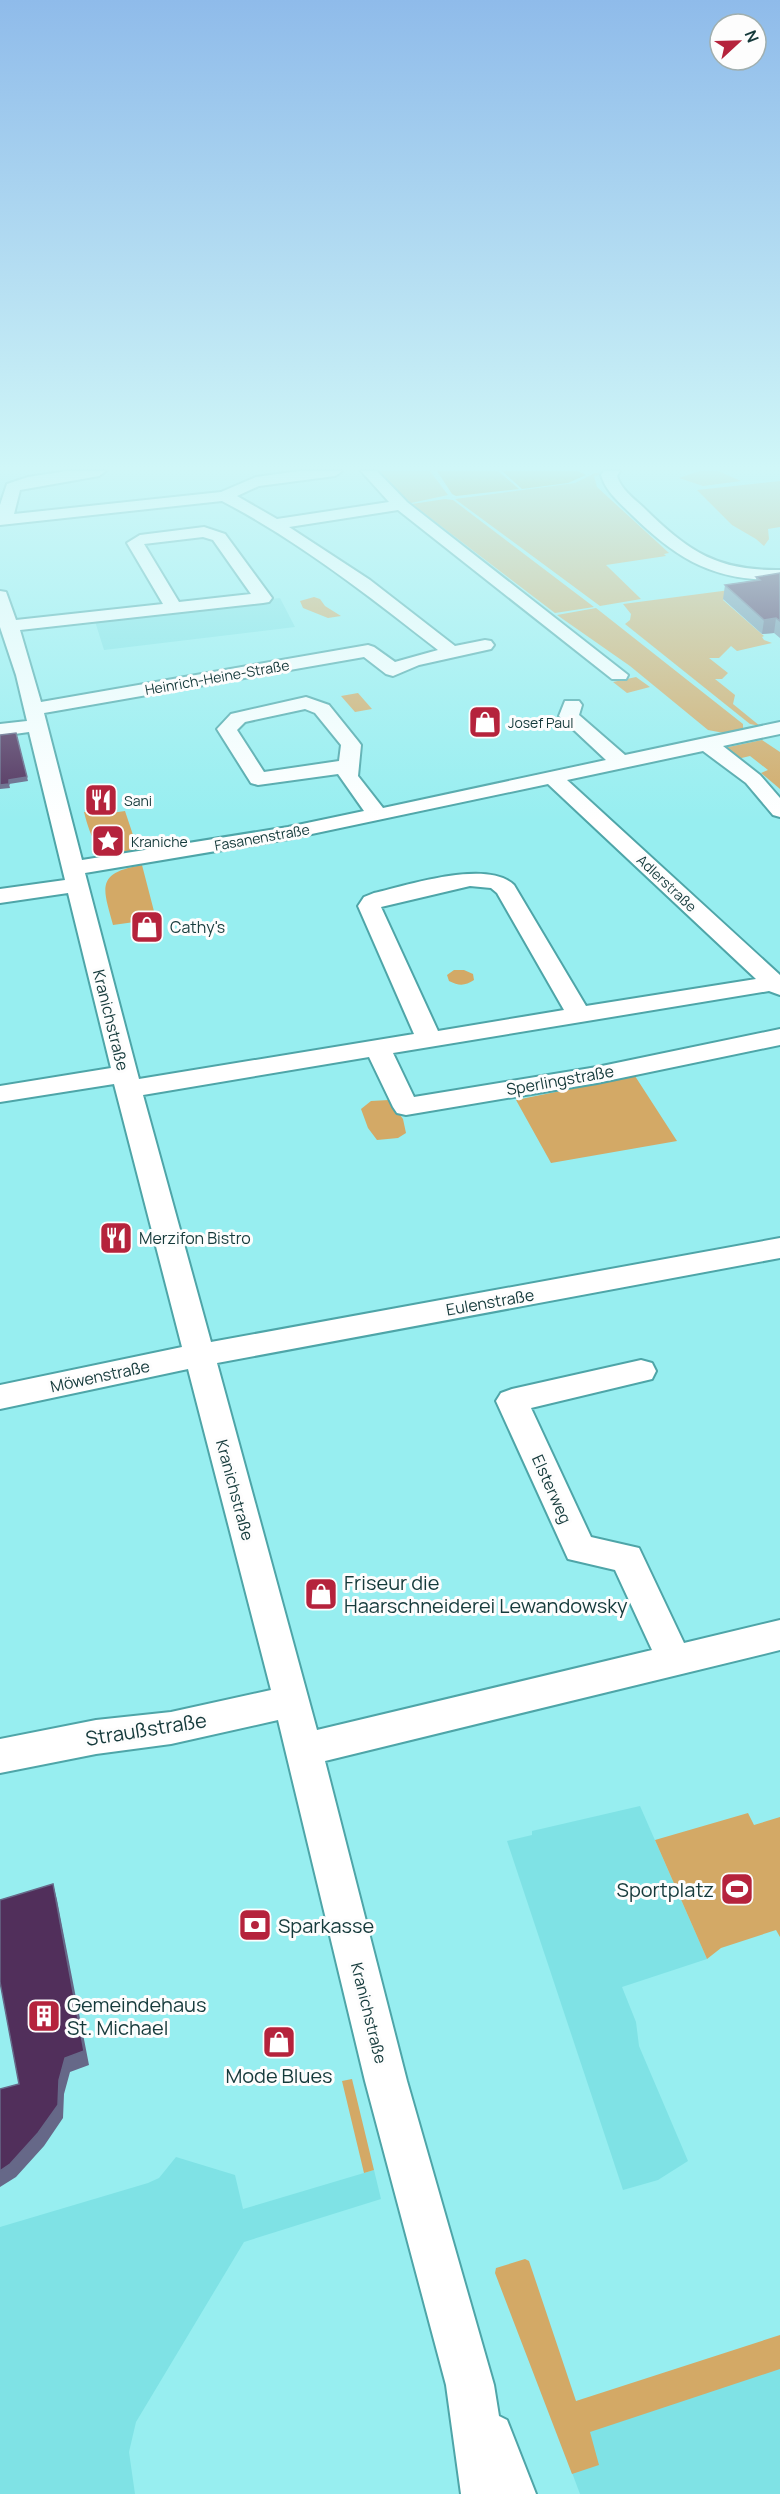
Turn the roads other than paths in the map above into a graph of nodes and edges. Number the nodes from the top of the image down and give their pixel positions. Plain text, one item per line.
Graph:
1 (162, 587) edge
2 (255, 587) edge
3 (368, 587) edge
4 (507, 587) edge
5 (0, 600) edge
6 (174, 608) junction
7 (8, 626) junction
8 (485, 645) dead end
9 (452, 652) junction
10 (619, 675) dead end
11 (572, 705) dead end
12 (36, 717) junction
13 (780, 728) edge
14 (0, 730) edge
15 (706, 743) junction
16 (621, 762) junction
17 (348, 766) junction
18 (554, 779) junction
19 (780, 811) edge
20 (378, 815) junction
21 (75, 877) junction
22 (0, 896) edge
23 (777, 986) edge
24 (579, 1015) junction
25 (780, 1037) edge
26 (429, 1039) junction
27 (377, 1047) junction
28 (127, 1081) junction
29 (0, 1094) edge
30 (780, 1248) edge
31 (199, 1354) junction
32 (641, 1371) dead end
33 (0, 1396) edge
34 (780, 1635) edge
35 (675, 1660) junction
36 (291, 1701) junction
37 (303, 1750) junction
38 (0, 1756) edge
39 (470, 2385) junction
40 (486, 2494) edge
41 (511, 2494) edge

1 - 6 street
2 - 6 street
3 - 9 street
4 - 10 street
5 - 7 street, Kranichstraße
6 - 7 street
7 - 12 street, Kranichstraße
8 - 9 street
9 - 12 street, Heinrich-Heine-Straße
11 - 16 street
12 - 14 street, Heinrich-Heine-Straße
12 - 21 street, Kranichstraße
13 - 15 street, Fasanenstraße
15 - 16 street, Fasanenstraße
15 - 19 street
16 - 18 street, Fasanenstraße
17 - 17 street
17 - 20 street
18 - 20 street, Fasanenstraße
18 - 23 street, Adlerstraße
20 - 21 street, Fasanenstraße
21 - 22 street, Fasanenstraße
21 - 28 street, Kranichstraße
23 - 24 street
24 - 26 street
24 - 26 street
25 - 27 street, Sperlingstraße
26 - 27 street
27 - 28 street
28 - 29 street
28 - 31 street, Kranichstraße
30 - 31 street, Eulenstraße
31 - 33 street, Möwenstraße
31 - 36 street, Kranichstraße
32 - 35 street, Elsterweg
34 - 35 street
35 - 37 street
36 - 37 street, Kranichstraße
36 - 38 street, Straußstraße
37 - 39 street, Kranichstraße
39 - 40 street, Kranichstraße
39 - 41 street, Kranichstraße

